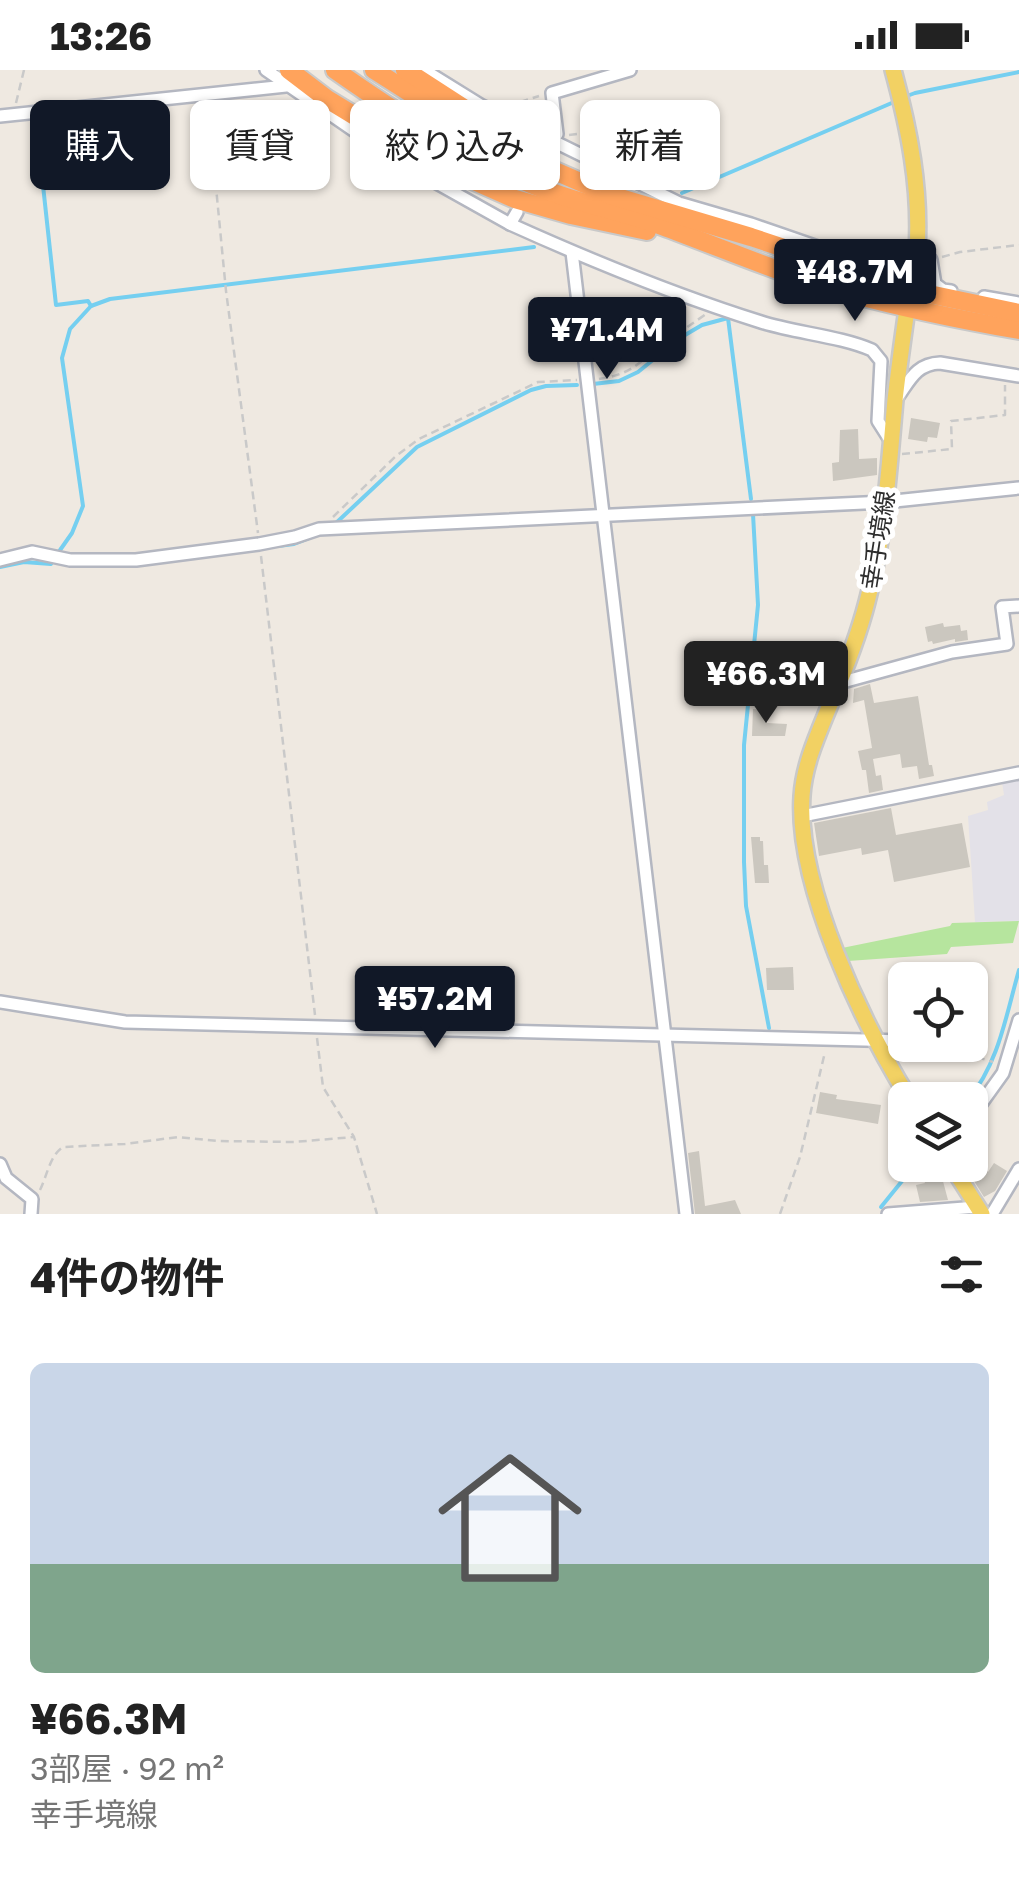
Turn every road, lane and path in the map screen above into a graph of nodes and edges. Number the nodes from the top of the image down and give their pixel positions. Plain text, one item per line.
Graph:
1 (24, 70) edge
2 (266, 70) edge
3 (335, 70) edge
4 (374, 70) edge
5 (405, 70) edge
6 (424, 70) edge
7 (630, 70) edge
8 (893, 70) edge
9 (288, 78) edge
10 (552, 93) junction
11 (207, 94) junction
12 (474, 100) edge
13 (529, 100) edge
14 (553, 100) edge
15 (6, 115) edge
16 (723, 117) dead end
17 (560, 139) edge
18 (560, 150) edge
19 (517, 212) dead end
20 (667, 212) junction
21 (510, 224) junction
22 (706, 243) junction
23 (1019, 245) edge
24 (572, 252) junction
25 (924, 257) junction
26 (909, 299) junction
27 (1019, 303) edge
28 (716, 308) junction
29 (1019, 313) edge
30 (1019, 330) edge
31 (1012, 375) edge
32 (586, 380) junction
33 (895, 402) junction
34 (892, 449) junction
35 (1019, 488) edge
36 (886, 502) junction
37 (603, 516) junction
38 (320, 529) junction
39 (259, 544) junction
40 (0, 560) edge
41 (1019, 606) edge
42 (839, 683) junction
43 (1019, 772) edge
44 (802, 816) junction
45 (0, 1002) edge
46 (1019, 1020) edge
47 (316, 1028) junction
48 (665, 1034) junction
49 (828, 1039) junction
50 (876, 1040) junction
51 (888, 1042) edge
52 (988, 1061) edge
53 (1000, 1064) dead end
54 (900, 1082) edge
55 (988, 1094) edge
56 (354, 1137) junction
57 (0, 1164) edge
58 (1019, 1169) edge
59 (963, 1182) edge
60 (32, 1199) junction
61 (984, 1212) edge
62 (31, 1214) edge
63 (376, 1214) edge
64 (686, 1214) edge
65 (780, 1214) edge
66 (888, 1214) edge

1 - 15 path
2 - 9 street
3 - 22 highway
4 - 20 highway
5 - 20 highway
6 - 12 street
7 - 10 street
8 - 25 main road, 幸手境線
9 - 11 street
9 - 21 street
9 - 22 highway
10 - 13 path
10 - 14 street
11 - 15 street
11 - 39 path
16 - 17 path
18 - 25 street
19 - 21 street
20 - 26 highway
21 - 24 street
22 - 26 highway
23 - 25 path
24 - 28 street
24 - 32 street
25 - 26 main road, 幸手境線
25 - 27 street
26 - 29 highway
26 - 30 highway
26 - 33 main road, 幸手境線
28 - 32 path
28 - 34 street
31 - 33 street
31 - 34 path
32 - 37 street
32 - 38 path
33 - 34 main road, 幸手境線
34 - 36 main road, 幸手境線
35 - 36 street
36 - 37 street
36 - 42 main road, 幸手境線
37 - 38 street
37 - 48 street
38 - 39 street
39 - 40 street
39 - 47 path
41 - 42 street
42 - 44 main road, 幸手境線
43 - 44 street
44 - 50 main road, 幸手境線
45 - 47 street
46 - 55 street
47 - 48 street
47 - 56 path
48 - 49 street
48 - 64 street
49 - 50 street
49 - 65 path
50 - 51 street
50 - 54 main road, 幸手境線
52 - 53 path
56 - 60 path
56 - 63 path
57 - 60 street
58 - 61 street
59 - 61 main road
60 - 62 street
61 - 66 street

